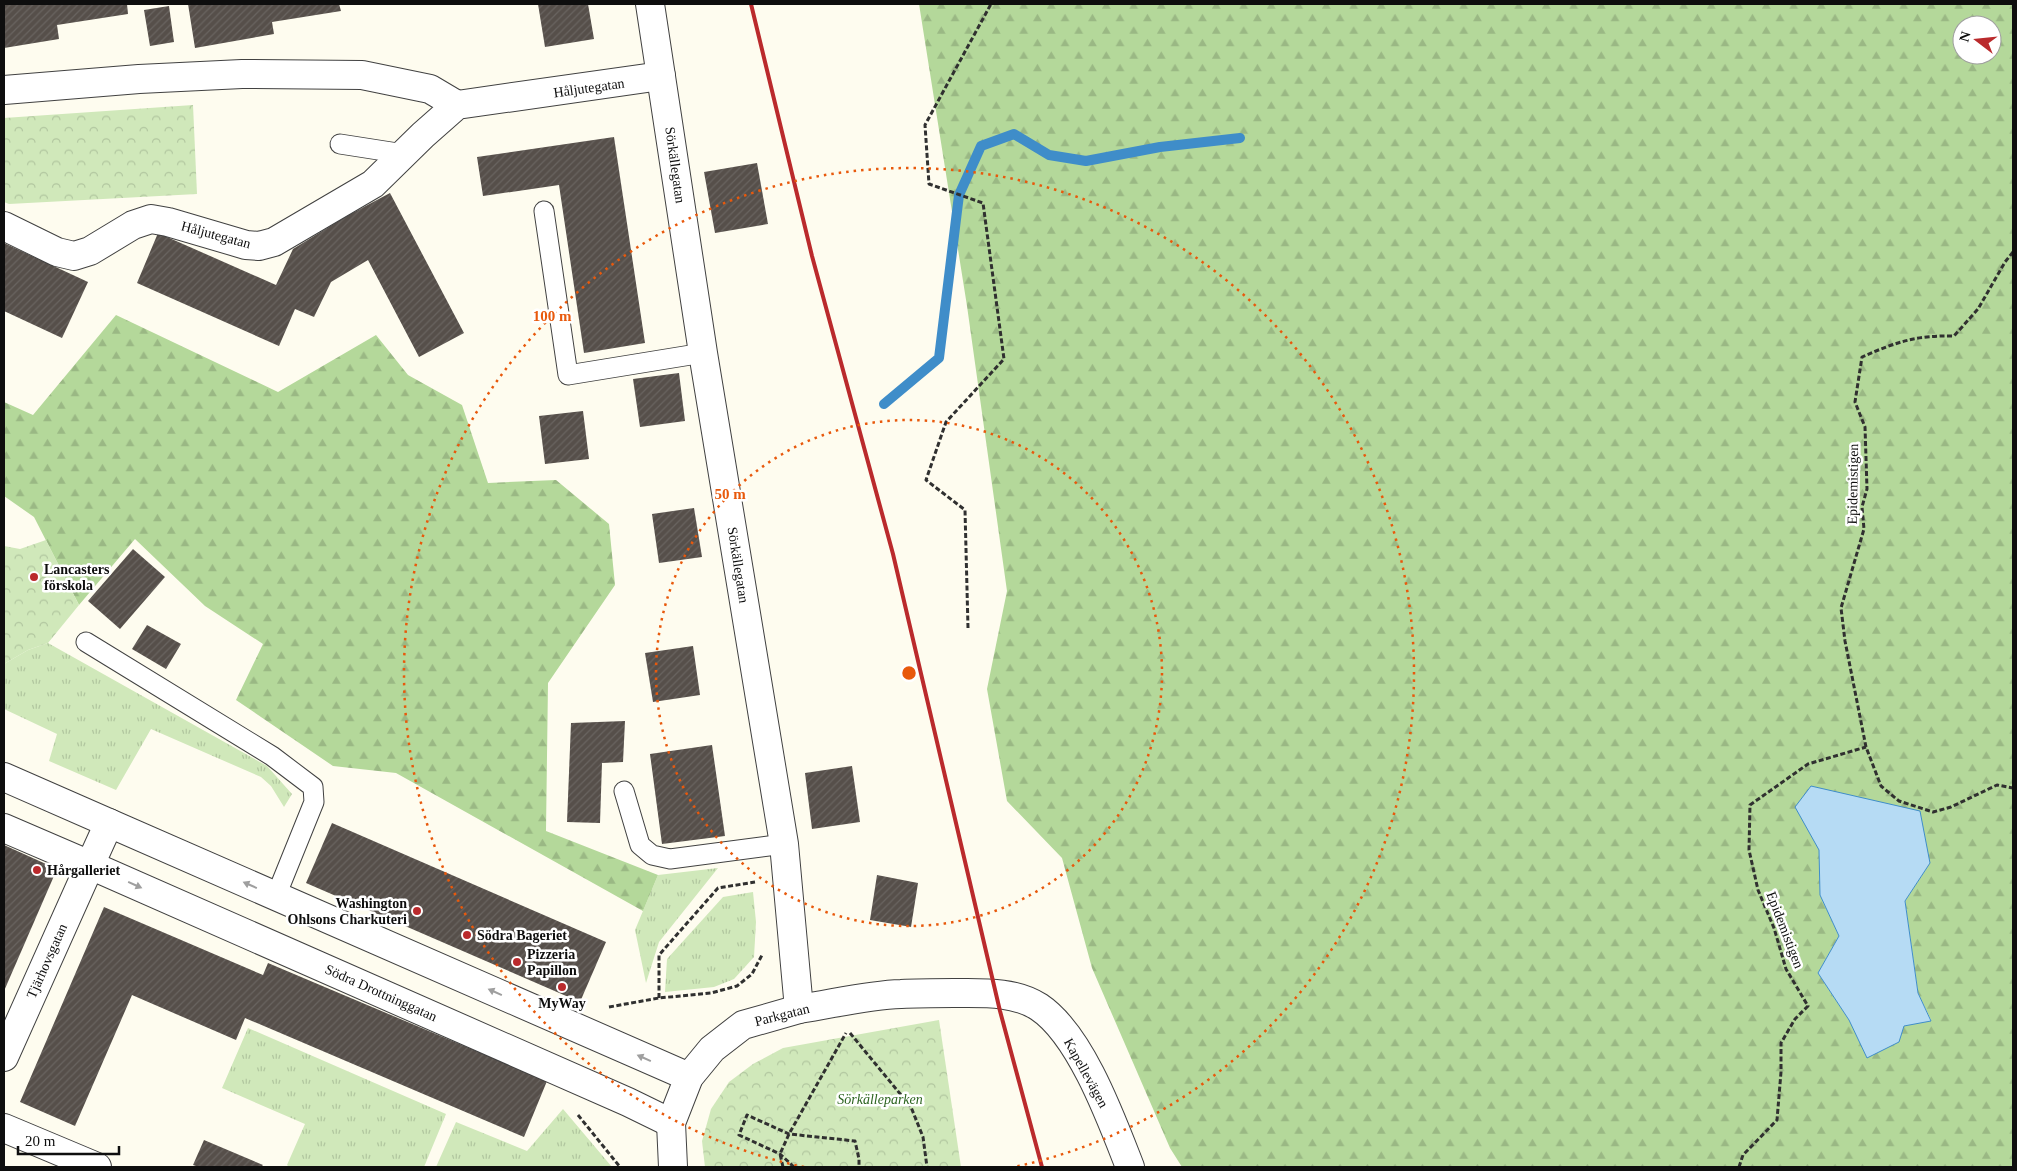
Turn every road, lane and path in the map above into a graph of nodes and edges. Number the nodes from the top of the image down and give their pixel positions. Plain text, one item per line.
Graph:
1 (650, 4) edge
2 (991, 4) edge
3 (661, 76) junction
4 (4, 90) edge
5 (458, 105) junction
6 (340, 144) dead end
7 (404, 154) junction
8 (544, 211) dead end
9 (4, 226) edge
10 (2013, 252) edge
11 (702, 353) junction
12 (968, 628) dead end
13 (86, 642) dead end
14 (1866, 747) junction
15 (4, 777) edge
16 (2013, 788) edge
17 (624, 792) dead end
18 (109, 823) junction
19 (4, 828) edge
20 (771, 845) junction
21 (90, 866) junction
22 (276, 896) junction
23 (763, 951) dead end
24 (899, 994) joint
25 (659, 998) junction
26 (604, 1008) dead end
27 (800, 1009) junction
28 (4, 1057) edge
29 (689, 1077) junction
30 (572, 1107) dead end
31 (671, 1123) junction
32 (4, 1128) edge
33 (789, 1134) junction
34 (780, 1154) junction
35 (96, 1167) edge
36 (620, 1167) edge
37 (673, 1167) edge
38 (783, 1167) edge
39 (794, 1167) edge
40 (859, 1167) edge
41 (927, 1167) edge
42 (1130, 1167) edge
43 (1739, 1167) edge

1 - 3 street, Sörkällegatan
2 - 12 path
3 - 5 street, Håljutegatan
3 - 11 street, Sörkällegatan
4 - 5 street
5 - 7 street, Håljutegatan
6 - 7 lane
7 - 9 street, Håljutegatan
8 - 11 lane
10 - 14 path, Epidemistigen
11 - 20 street, Sörkällegatan
13 - 22 lane
14 - 16 path, Epidemistigen
14 - 43 path, Epidemistigen
15 - 18 street
17 - 20 lane
18 - 21 street
22 -> 18 street
19 - 21 street, Södra Drottninggatan
20 - 25 path
20 - 27 street, Sörkällegatan
21 - 28 street, Tjärhovsgatan
21 -> 31 street, Södra Drottninggatan
29 -> 22 street
23 - 25 path
24 - 27 street, Parkgatan
24 - 42 street, Kapellevägen
25 - 26 path
27 - 29 street, Parkgatan
29 - 31 street, Parkgatan
30 - 36 path
31 - 37 street, Parkgatan
32 - 35 street
33 - 34 path
33 - 34 path
33 - 40 path
33 - 41 path
34 - 38 path
34 - 39 path

